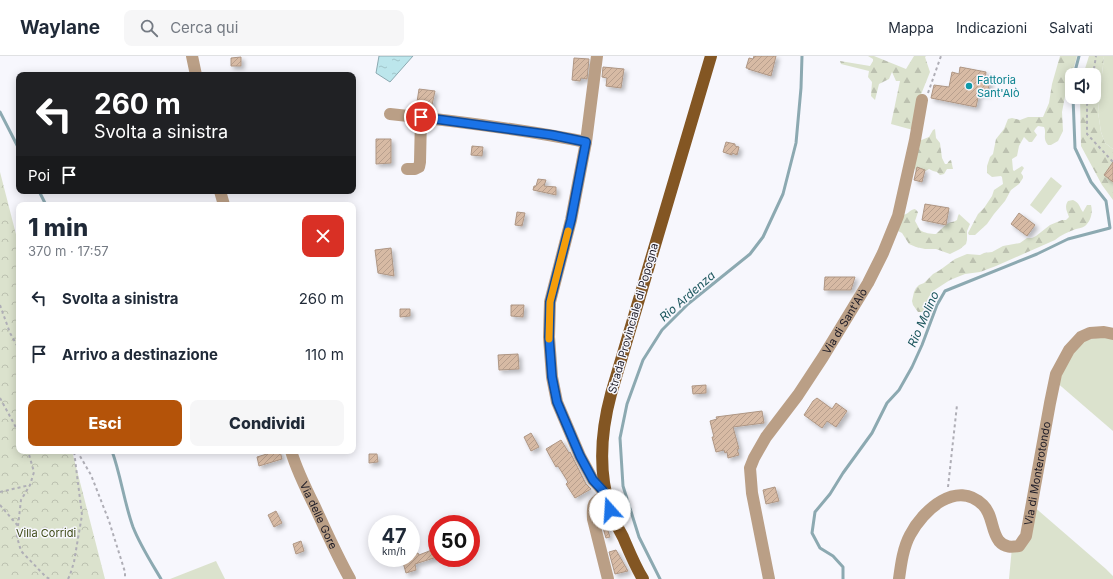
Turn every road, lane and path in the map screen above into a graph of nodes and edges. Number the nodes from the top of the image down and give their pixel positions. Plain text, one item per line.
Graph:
1 (192, 56) edge
2 (597, 56) edge
3 (711, 56) edge
4 (941, 56) edge
5 (1096, 56) edge
6 (1094, 68) edge
7 (195, 72) edge
8 (922, 100) joint
9 (1087, 104) edge
10 (390, 114) dead end
11 (421, 117) junction
12 (586, 142) junction
13 (1113, 162) edge
14 (407, 169) dead end
15 (0, 305) edge
16 (1113, 334) edge
17 (16, 344) edge
18 (0, 398) edge
19 (957, 405) dead end
20 (16, 427) edge
21 (29, 454) edge
22 (76, 454) edge
23 (78, 454) edge
24 (292, 454) edge
25 (30, 485) junction
26 (0, 492) edge
27 (606, 494) junction
28 (947, 498) junction
29 (0, 505) edge
30 (18, 526) junction
31 (50, 579) edge
32 (68, 579) edge
33 (125, 579) edge
34 (350, 579) edge
35 (608, 579) edge
36 (643, 579) edge
37 (769, 579) edge
38 (899, 579) edge

1 - 7 street
2 - 12 street
3 - 27 main road, Strada Provinciale di Popogna
4 - 8 path
5 - 6 path
8 - 37 street, Via di Sant'Alò
9 - 13 path
10 - 11 street
11 - 12 street
11 - 14 street
12 - 27 street
15 - 17 path
16 - 28 street, Via di Monterotondo
18 - 20 path
19 - 28 path
21 - 25 path
22 - 32 path
23 - 33 path
24 - 34 street, Via delle Gore
25 - 26 path
25 - 30 path
27 - 35 street
27 - 36 main road, Strada Provinciale di Popogna
28 - 38 street, Via di Monterotondo
29 - 30 path
30 - 31 path

